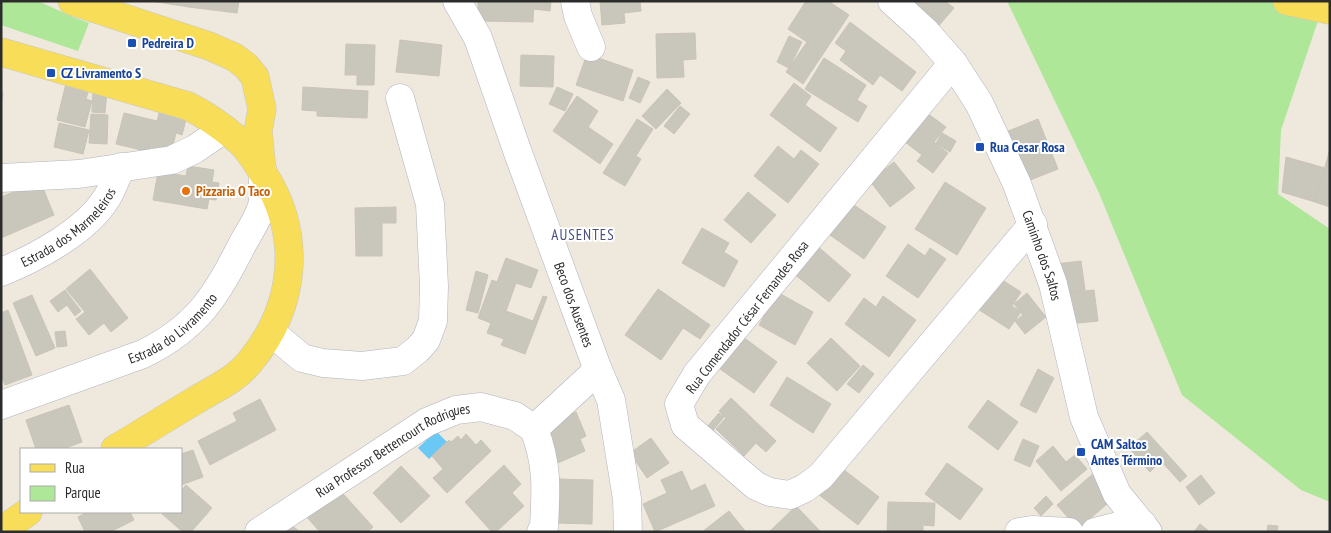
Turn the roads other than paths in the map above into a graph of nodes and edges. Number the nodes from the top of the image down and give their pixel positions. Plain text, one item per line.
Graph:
1 (72, 1) edge
2 (457, 1) edge
3 (575, 1) edge
4 (892, 1) edge
5 (1287, 1) edge
6 (1330, 10) edge
7 (591, 47) dead end
8 (1, 52) edge
9 (953, 63) junction
10 (400, 98) dead end
11 (224, 129) junction
12 (121, 167) junction
13 (262, 172) junction
14 (1, 178) edge
15 (1033, 224) junction
16 (1, 272) edge
17 (271, 332) junction
18 (598, 370) junction
19 (1, 405) edge
20 (534, 429) junction
21 (117, 448) edge
22 (27, 513) edge
23 (1145, 528) edge
24 (1, 531) edge
25 (258, 532) edge
26 (541, 532) edge
27 (628, 532) edge
28 (1019, 532) edge
29 (1070, 532) edge
30 (1095, 532) edge

1 - 13 main road
2 - 18 street, Beco dos Ausentes
3 - 7 street
4 - 9 street, Caminho dos Saltos
5 - 6 main road
8 - 11 main road
9 - 15 street, Caminho dos Saltos
9 - 15 street, Rua Comendador César Fernandes Rosa
10 - 17 street
11 - 12 street, Estrada dos Marmeleiros
11 - 13 main road
12 - 14 street, Estrada dos Marmeleiros
12 - 16 street, Estrada dos Marmeleiros
13 - 17 main road
13 - 19 street, Estrada do Livramento
15 - 23 street, Caminho dos Saltos
17 - 21 main road
18 - 20 street
18 - 27 street, Beco dos Ausentes
20 - 25 street, Rua Professor Bettencourt Rodrigues
20 - 26 street
22 - 24 main road
23 - 30 street
28 - 29 street

